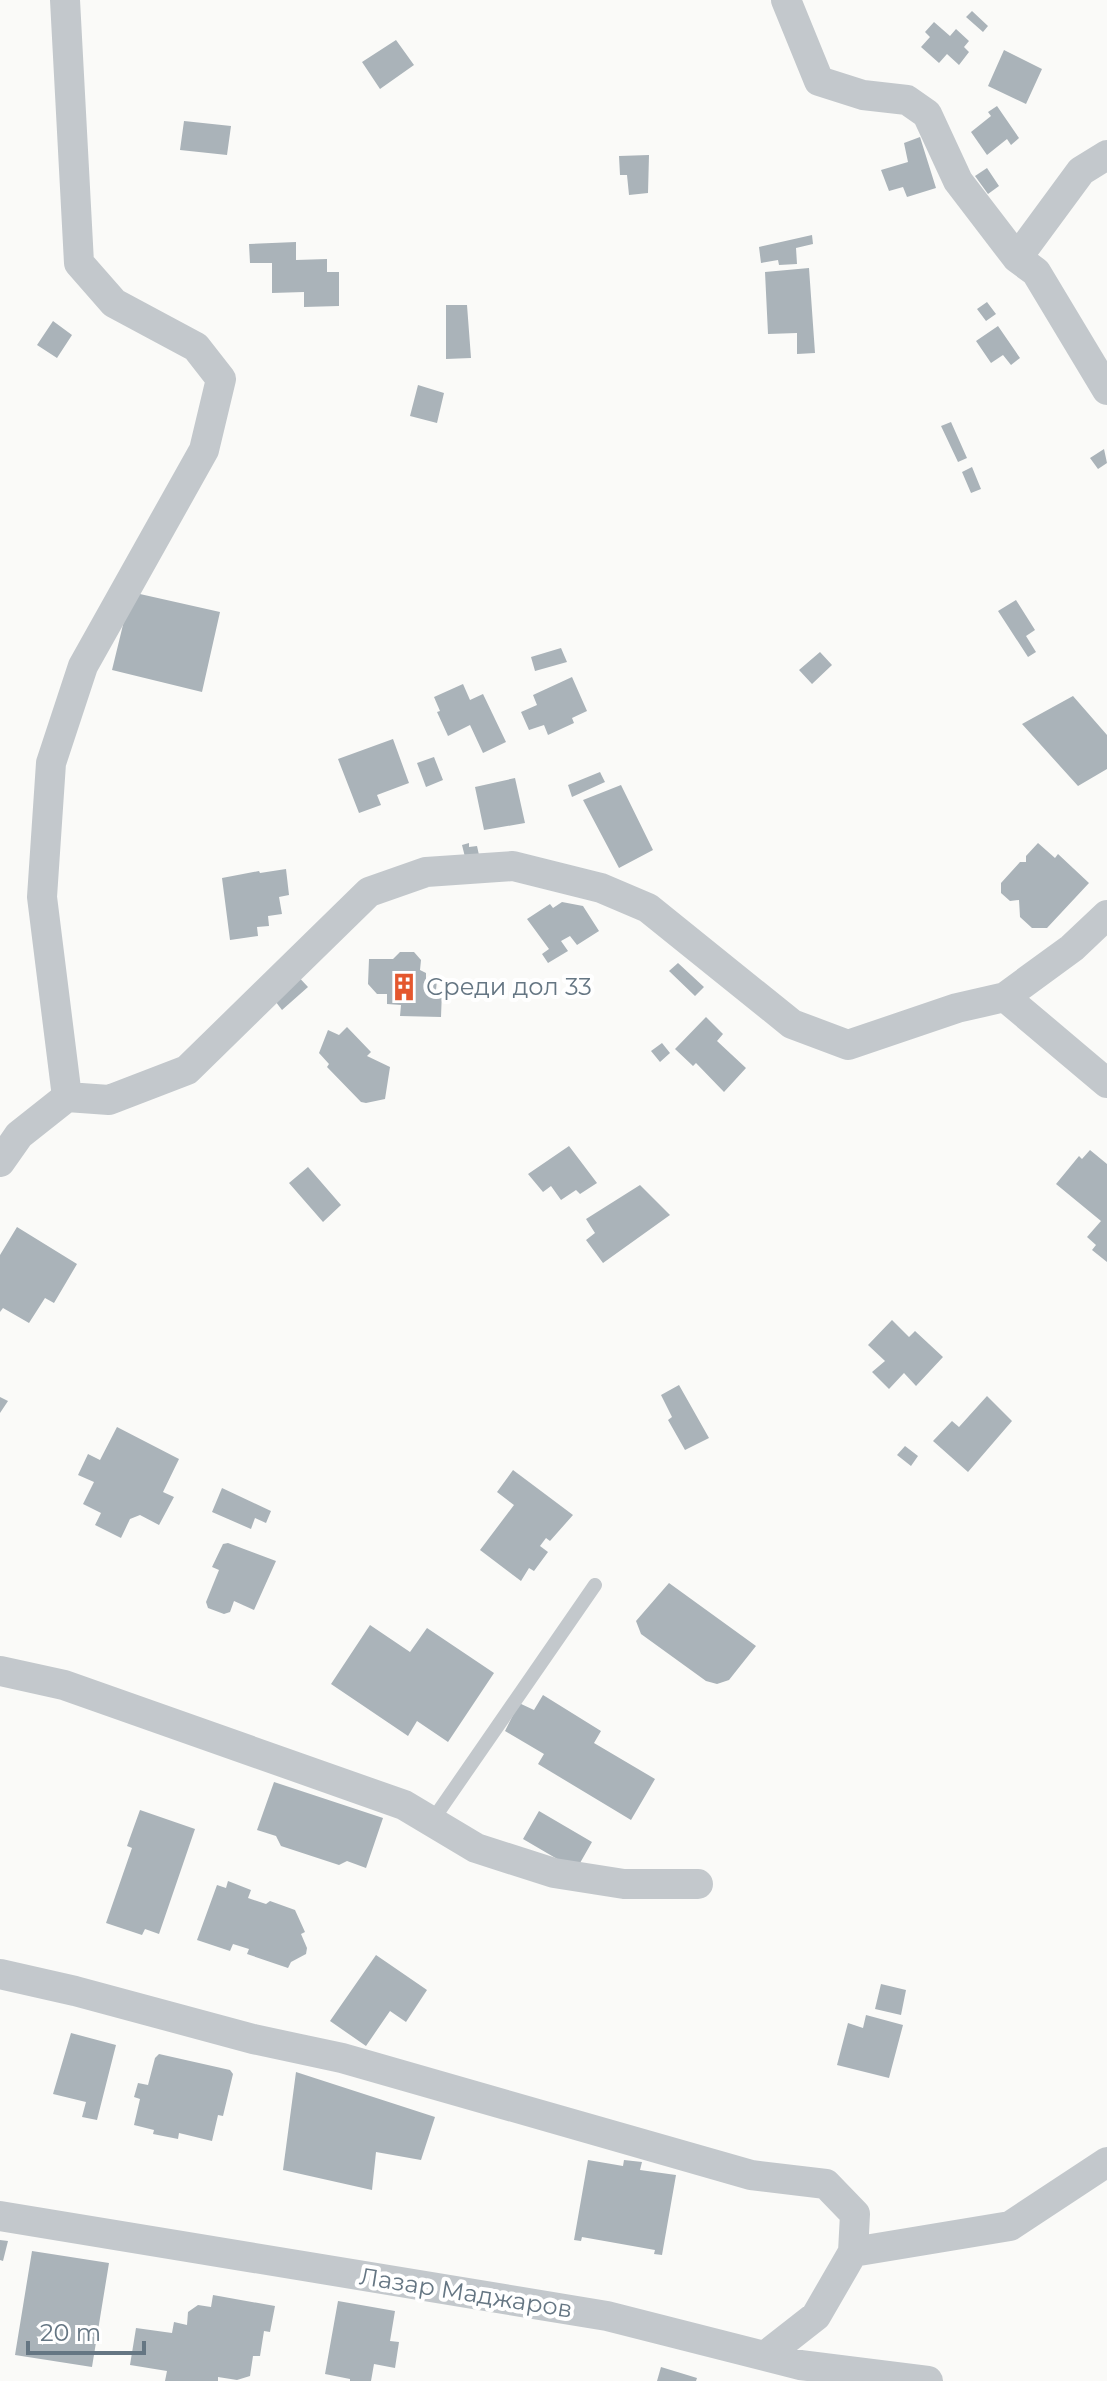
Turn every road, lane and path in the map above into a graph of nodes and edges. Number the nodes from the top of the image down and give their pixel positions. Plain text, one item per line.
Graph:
1 (65, 0) edge
2 (786, 0) edge
3 (1107, 155) edge
4 (1017, 258) junction
5 (1107, 390) edge
6 (1107, 915) edge
7 (1005, 997) junction
8 (1107, 1083) edge
9 (67, 1097) junction
10 (0, 1162) edge
11 (595, 1585) dead end
12 (0, 1671) edge
13 (432, 1821) junction
14 (698, 1884) dead end
15 (0, 1974) edge
16 (1107, 2162) edge
17 (0, 2216) edge
18 (853, 2252) junction
19 (765, 2356) junction
20 (928, 2381) edge

1 - 9 street
2 - 4 street
3 - 4 street
4 - 5 street
6 - 7 street
7 - 8 street
7 - 9 street
9 - 10 street
11 - 13 lane
12 - 13 street
13 - 14 street
15 - 18 street
16 - 18 street
17 - 19 street, Лазар Маджаров
18 - 19 street
19 - 20 street, Лазар Маджаров

